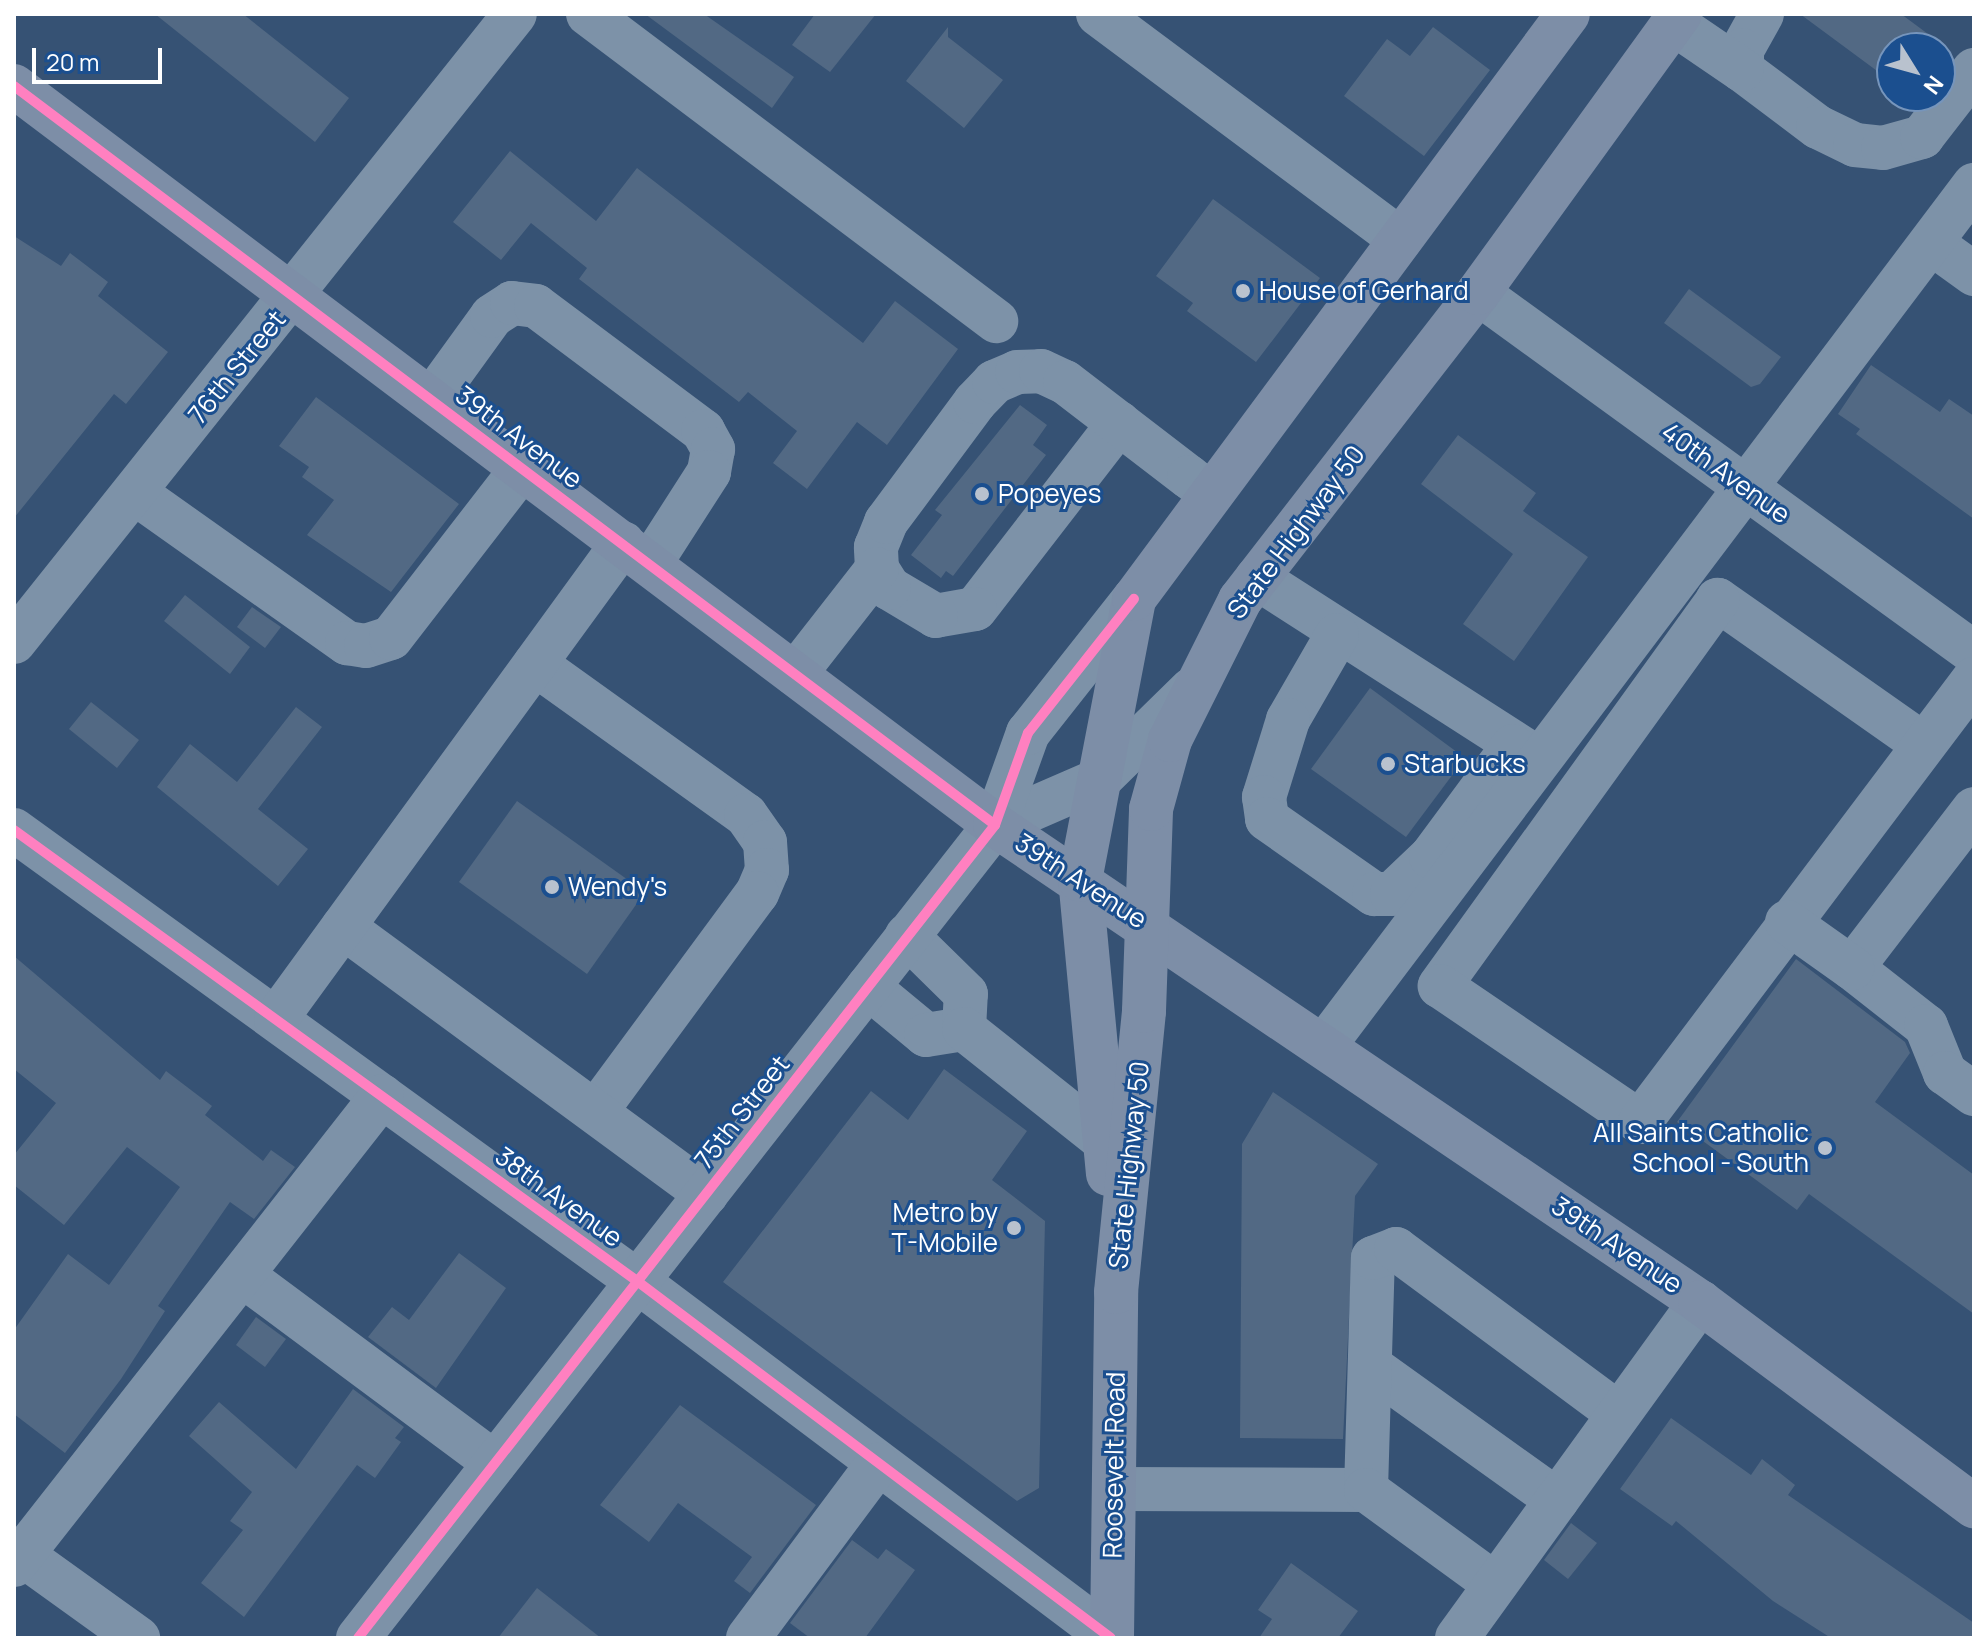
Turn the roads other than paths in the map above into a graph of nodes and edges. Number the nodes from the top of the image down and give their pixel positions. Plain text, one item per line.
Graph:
1 (515, 14) edge
2 (588, 14) edge
3 (1098, 14) edge
4 (1568, 14) edge
5 (1762, 14) edge
6 (1676, 19) edge
7 (1742, 70) junction
8 (1974, 70) edge
9 (14, 86) edge
10 (1974, 185) edge
11 (1400, 239) junction
12 (1931, 243) junction
13 (1974, 274) edge
14 (1478, 293) junction
15 (296, 295) junction
16 (996, 321) dead end
17 (432, 399) junction
18 (1119, 423) junction
19 (523, 467) junction
20 (1748, 488) junction
21 (135, 493) junction
22 (1211, 494) junction
23 (637, 554) junction
24 (877, 569) junction
25 (1257, 578) junction
26 (1134, 599) junction
27 (1653, 613) junction
28 (1337, 635) junction
29 (1690, 640) junction
30 (14, 642) edge
31 (1974, 653) edge
32 (535, 664) junction
33 (795, 674) junction
34 (1974, 679) edge
35 (1191, 690) junction
36 (1923, 744) junction
37 (1527, 753) junction
38 (1099, 780) junction
39 (1974, 809) edge
40 (995, 825) junction
41 (14, 830) edge
42 (1080, 880) junction
43 (1421, 898) junction
44 (1502, 901) junction
45 (1145, 922) junction
46 (1787, 922) junction
47 (343, 927) junction
48 (907, 936) junction
49 (1852, 968) junction
50 (868, 987) junction
51 (276, 1019) junction
52 (964, 1029) junction
53 (1324, 1046) junction
54 (1974, 1094) edge
55 (382, 1096) junction
56 (596, 1111) junction
57 (1105, 1141) junction
58 (706, 1194) junction
59 (242, 1275) junction
60 (637, 1281) junction
61 (1116, 1292) junction
62 (1700, 1302) junction
63 (1370, 1366) junction
64 (1619, 1414) junction
65 (495, 1463) junction
66 (877, 1465) junction
67 (1114, 1489) junction
68 (1366, 1490) junction
69 (1557, 1500) junction
70 (1974, 1506) edge
71 (17, 1557) edge
72 (1495, 1584) junction
73 (138, 1638) edge
74 (358, 1638) edge
75 (748, 1638) edge
76 (1112, 1638) edge
77 (1457, 1638) edge

1 - 15 street, 76th Street
2 - 16 street
3 - 11 street
4 - 11 main road, State Highway 50
5 - 7 street
6 - 7 street
6 - 14 main road, State Highway 50
7 - 8 street
9 - 15 main road, 39th Avenue
10 - 12 street
11 - 22 main road, State Highway 50
12 - 13 street
12 - 20 street
14 - 20 street, 40th Avenue
14 - 25 main road, State Highway 50
15 - 17 main road, 39th Avenue
15 - 21 street, 76th Street
17 - 19 main road, 39th Avenue
17 - 23 street
18 - 22 street
18 - 24 street
18 - 24 street
19 - 21 street
19 - 23 main road, 39th Avenue
20 - 27 street
20 - 31 street, 40th Avenue
21 - 30 street, 76th Street
22 - 26 main road, State Highway 50
23 - 32 street
23 - 33 main road, 39th Avenue
24 - 33 street
25 - 28 street
25 - 35 main road, State Highway 50
26 - 38 main road, State Highway 50
26 - 40 street, 75th Street
27 - 29 street
27 - 37 street
28 - 37 street
28 - 43 street
29 - 36 street
29 - 44 street
32 - 47 street
32 - 56 street
33 - 40 main road, 39th Avenue
34 - 36 street
35 - 38 street, 75th Street
35 - 45 main road, State Highway 50
36 - 46 street
37 - 43 street
37 - 43 street
38 - 40 street, 75th Street
38 - 42 main road, State Highway 50
39 - 49 street
40 - 42 main road, 39th Avenue
40 - 48 street, 75th Street
41 - 51 street, 38th Avenue
42 - 45 main road, 39th Avenue
42 - 57 main road, State Highway 50
43 - 44 street
43 - 53 street
44 - 46 street
45 - 53 main road, 39th Avenue
45 - 61 main road, State Highway 50
46 - 49 street
47 - 51 street
47 - 56 street
48 - 50 street, 75th Street
48 - 52 street
49 - 54 street
50 - 52 street
50 - 58 street, 75th Street
51 - 55 street, 38th Avenue
52 - 57 street
53 - 62 main road, 39th Avenue
55 - 59 street
55 - 60 street, 38th Avenue
56 - 58 street
57 - 61 main road, State Highway 50
58 - 60 street, 75th Street
59 - 65 street
59 - 71 street
60 - 65 street, 75th Street
60 - 66 street, 38th Avenue
61 - 67 main road, Roosevelt Road
62 - 64 street
62 - 70 main road, 39th Avenue
63 - 64 street
63 - 68 street
63 - 69 street
64 - 69 street
65 - 74 street, 75th Street
66 - 75 street
66 - 76 street, 38th Avenue
67 - 68 street
67 - 76 main road, Roosevelt Road
68 - 72 street
69 - 72 street
71 - 73 street
72 - 77 street

